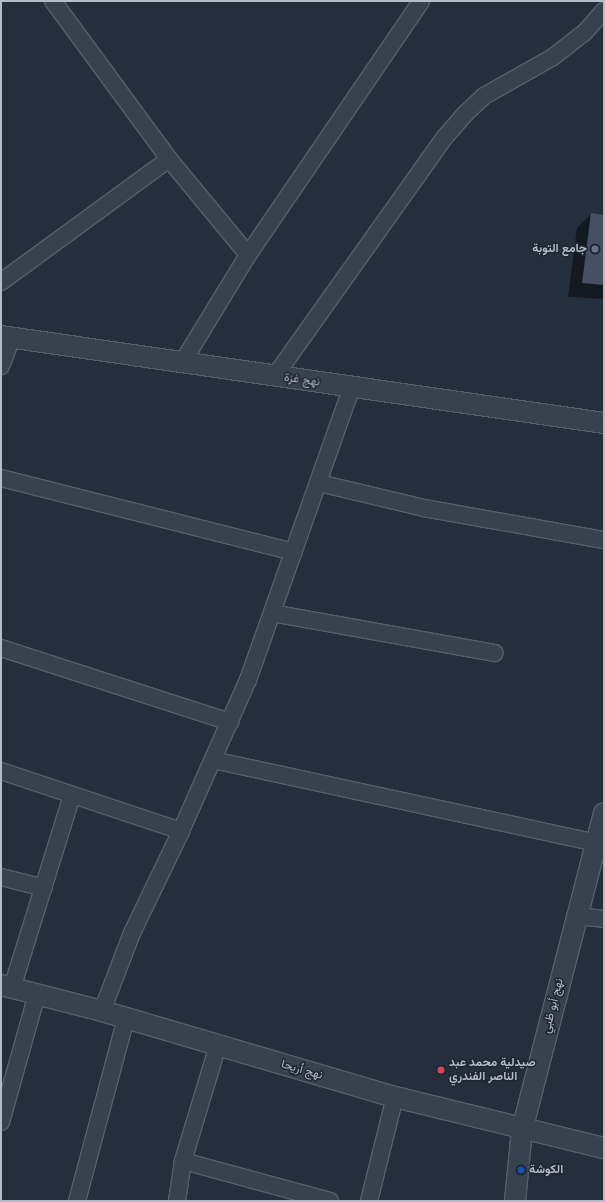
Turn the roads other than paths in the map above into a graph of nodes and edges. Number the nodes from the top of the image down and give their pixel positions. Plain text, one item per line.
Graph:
1 (53, 1) edge
2 (421, 1) edge
3 (604, 11) edge
4 (169, 159) junction
5 (248, 255) junction
6 (1, 282) edge
7 (7, 337) edge
8 (182, 362) junction
9 (1, 366) edge
10 (275, 376) junction
11 (352, 387) junction
12 (604, 423) edge
13 (1, 478) edge
14 (318, 483) junction
15 (604, 540) edge
16 (294, 552) junction
17 (272, 613) junction
18 (1, 648) edge
19 (494, 652) dead end
20 (230, 722) junction
21 (213, 760) junction
22 (1, 771) edge
23 (72, 794) junction
24 (604, 813) edge
25 (181, 831) junction
26 (596, 843) junction
27 (1, 877) edge
28 (44, 888) junction
29 (576, 916) junction
30 (604, 919) edge
31 (7, 986) edge
32 (37, 994) junction
33 (102, 1011) junction
34 (126, 1018) junction
35 (218, 1045) junction
36 (395, 1097) junction
37 (2, 1114) edge
38 (522, 1130) junction
39 (604, 1148) edge
40 (183, 1161) junction
41 (287, 1195) edge
42 (77, 1201) edge
43 (177, 1201) edge
44 (330, 1201) edge
45 (369, 1201) edge
46 (515, 1201) edge

1 - 4 street
2 - 5 street
3 - 10 street
4 - 5 street
4 - 6 street
5 - 8 street
7 - 8 street, نهج غزة
7 - 9 street
8 - 10 street, نهج غزة
10 - 11 street, نهج غزة
11 - 12 street, نهج غزة
11 - 14 street
13 - 16 street
14 - 15 street
14 - 16 street
16 - 17 street
17 - 19 street
17 - 20 street
18 - 20 street
20 - 21 street
21 - 25 street
21 - 26 street
22 - 23 street
23 - 25 street
23 - 28 street
24 - 26 street, نهج أبو ظبي
25 - 33 street
26 - 29 street, نهج أبو ظبي
27 - 28 street
28 - 31 street
29 - 30 street
29 - 38 street, نهج أبو ظبي
31 - 32 street, نهج أريحا
32 - 33 street, نهج أريحا
32 - 37 street
33 - 34 street, نهج أريحا
34 - 35 street, نهج أريحا
34 - 42 street
35 - 36 street, نهج أريحا
35 - 40 street
36 - 38 street, نهج أريحا
36 - 45 street
38 - 39 street, نهج أريحا
38 - 46 street, نهج أبو ظبي
40 - 41 street
40 - 43 street
41 - 44 street

